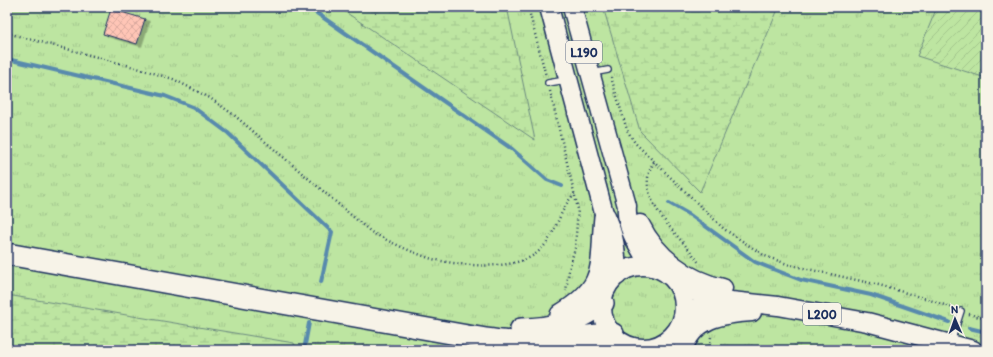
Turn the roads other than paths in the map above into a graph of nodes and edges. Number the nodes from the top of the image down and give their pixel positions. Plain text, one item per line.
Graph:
1 (549, 7) edge
2 (572, 7) edge
3 (608, 70) road end
4 (590, 73) junction
5 (569, 79) junction
6 (548, 83) road end
7 (606, 131) junction
8 (627, 206) junction
9 (605, 217) junction
10 (7, 240) edge
11 (7, 254) edge
12 (651, 267) junction
13 (617, 276) junction
14 (679, 288) junction
15 (731, 302) junction
16 (603, 303) junction
17 (778, 306) junction
18 (961, 311) road end
19 (682, 322) junction
20 (533, 329) junction
21 (612, 342) edge
22 (669, 344) edge
23 (950, 344) junction
24 (639, 349) edge
25 (683, 350) edge
26 (973, 350) edge

1 - 5 main road, L190
2 - 4 main road, L190
3 - 4 lane
4 - 7 main road, L190
5 - 6 lane
5 - 7 main road, L190
5 - 9 main road, L190
7 - 8 main road, L190
8 - 12 main road, L190
8 - 17 main road
9 - 13 main road, L190
9 - 20 highway
10 - 20 highway
11 - 21 highway
12 - 13 main road
12 - 14 main road
13 - 16 main road
14 - 15 main road, L200
14 - 19 main road
15 - 17 main road, L200
15 - 19 main road, L200
16 - 20 highway
16 - 21 main road
17 - 23 main road, L200
17 - 25 main road
18 - 23 lane
19 - 22 main road
21 - 24 main road
22 - 24 main road
23 - 26 main road, L200

